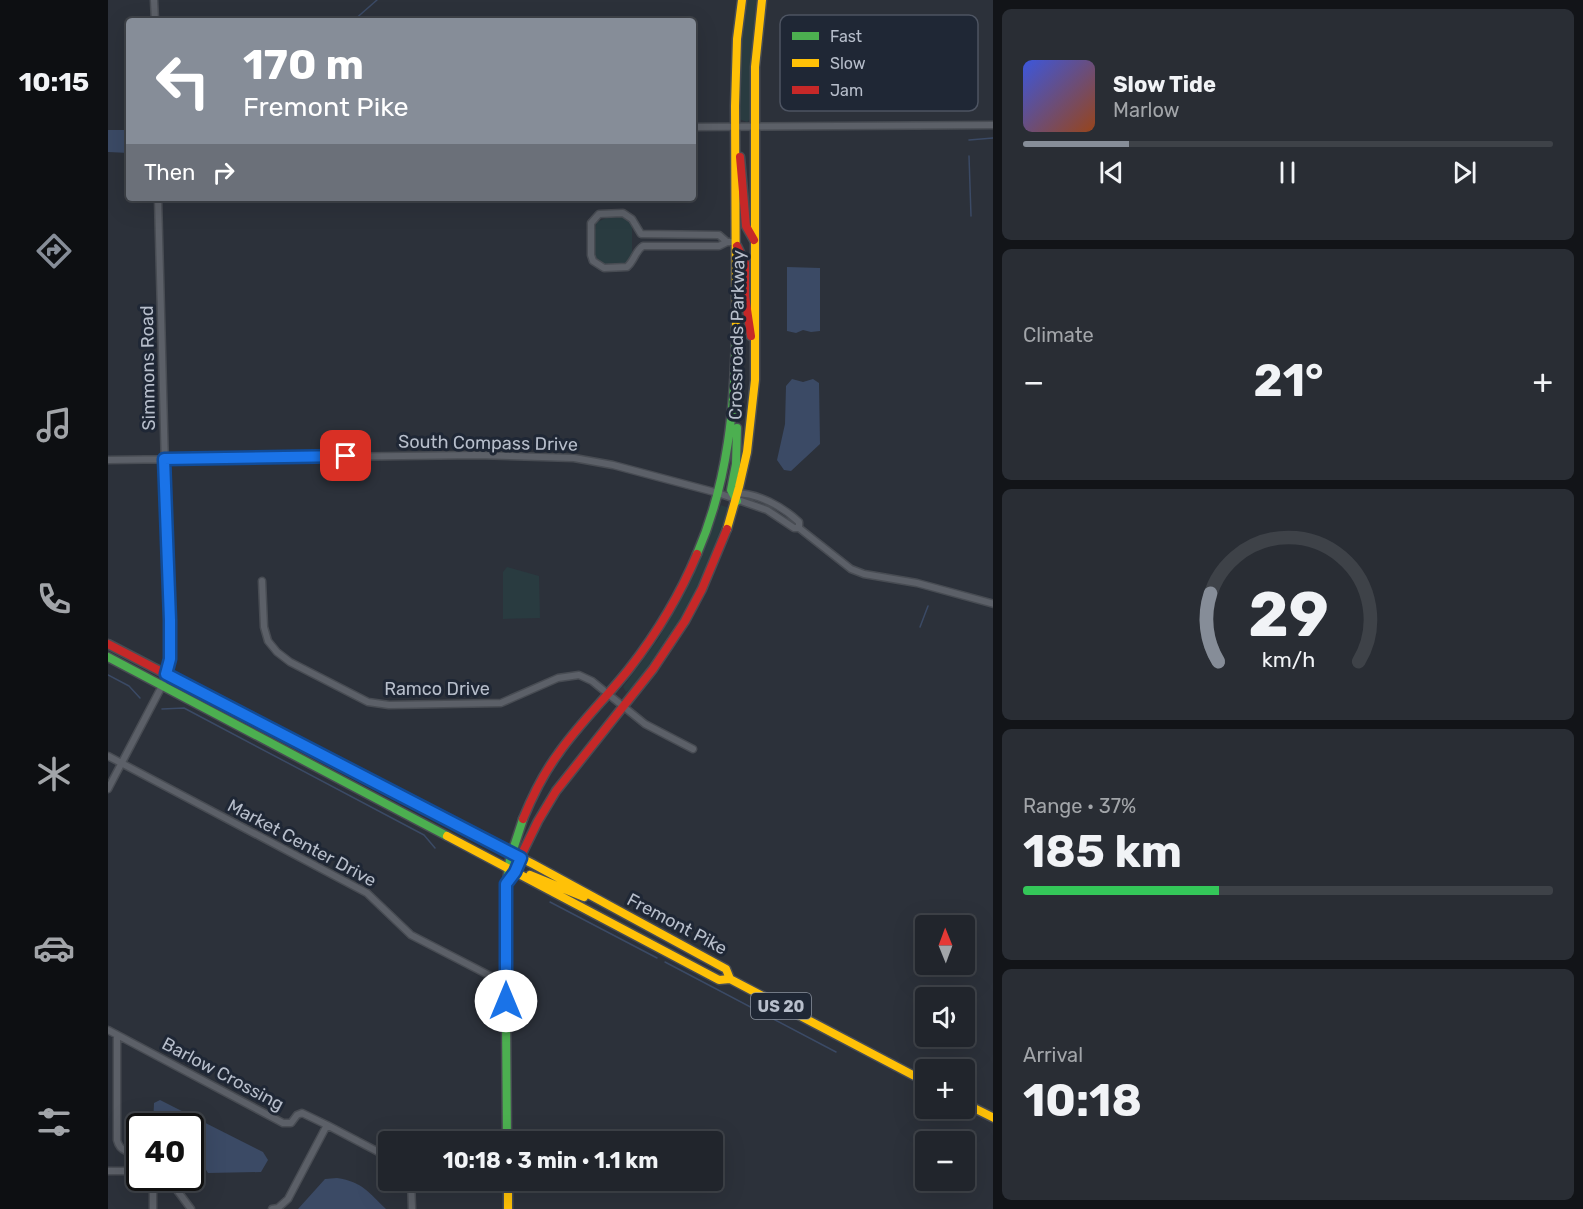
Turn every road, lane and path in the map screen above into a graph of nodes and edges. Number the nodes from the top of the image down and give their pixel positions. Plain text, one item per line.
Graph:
1 (154, 0) edge
2 (742, 0) edge
3 (762, 0) edge
4 (154, 18) edge
5 (993, 125) edge
6 (735, 127) junction
7 (755, 127) junction
8 (696, 128) edge
9 (735, 142) junction
10 (158, 201) edge
11 (697, 235) junction
12 (732, 242) junction
13 (755, 242) junction
14 (697, 245) junction
15 (755, 351) junction
16 (735, 386) junction
17 (164, 459) junction
18 (108, 460) edge
19 (718, 493) junction
20 (736, 496) junction
21 (262, 581) dead end
22 (993, 604) edge
23 (108, 644) edge
24 (108, 657) edge
25 (164, 680) junction
26 (609, 694) junction
27 (623, 707) junction
28 (693, 749) dead end
29 (108, 756) edge
30 (122, 763) junction
31 (108, 789) edge
32 (517, 856) junction
33 (513, 869) junction
34 (638, 921) junction
35 (730, 979) junction
36 (506, 984) junction
37 (108, 1030) edge
38 (117, 1035) junction
39 (915, 1076) edge
40 (108, 1090) edge
41 (117, 1090) junction
42 (975, 1109) edge
43 (993, 1118) edge
44 (327, 1125) junction
45 (507, 1131) edge
46 (126, 1151) edge
47 (378, 1152) edge
48 (108, 1171) edge
49 (126, 1171) edge
50 (153, 1191) edge
51 (178, 1191) edge
52 (411, 1191) edge
53 (508, 1191) edge
54 (153, 1209) edge
55 (191, 1209) edge
56 (272, 1209) edge
57 (412, 1209) edge
58 (508, 1209) edge

1 - 4 street
2 - 6 main road, Crossroads Parkway
3 - 7 main road, Crossroads Parkway
5 - 7 street
6 - 7 street
6 - 8 street
6 - 9 main road, Crossroads Parkway
7 - 13 main road, Crossroads Parkway
9 - 12 main road, Crossroads Parkway
9 - 13 main road
10 - 17 street, Simmons Road
11 - 12 street
11 - 14 street
11 - 14 street
12 - 14 street
12 - 15 main road
12 - 16 main road, Crossroads Parkway
13 - 15 main road, Crossroads Parkway
15 - 20 main road, Crossroads Parkway
16 - 19 main road, Crossroads Parkway
16 - 20 main road
17 - 18 street, South Compass Drive
17 - 19 street, South Compass Drive
17 - 25 street, Simmons Road
19 - 20 street, South Compass Drive
19 - 26 main road, Crossroads Parkway
20 - 22 street, South Compass Drive
20 - 27 main road, Crossroads Parkway
21 - 26 street, Ramco Drive
23 - 25 main road, Fremont Pike / US 20
24 - 25 main road, Fremont Pike / US 20
25 - 30 street, Simmons Road
25 - 32 main road, Fremont Pike / US 20
25 - 33 main road, Fremont Pike / US 20
26 - 27 street, Ramco Drive
26 - 32 main road, Crossroads Parkway
27 - 28 street, Ramco Drive
27 - 32 main road, Crossroads Parkway
29 - 30 street, Market Center Drive
30 - 31 street, Simmons Road
30 - 36 street, Market Center Drive
32 - 33 main road
32 - 34 main road, Fremont Pike / US 20
33 - 34 main road
33 - 35 main road, Fremont Pike / US 20
33 - 36 main road
34 - 35 main road, Fremont Pike / US 20
35 - 39 main road, US 20
36 - 45 main road
37 - 38 street, Barlow Crossing
38 - 41 street
38 - 44 street, Barlow Crossing
40 - 41 street
41 - 46 street
42 - 43 main road
44 - 47 street
44 - 56 street
48 - 49 street
50 - 54 street
51 - 55 street
52 - 57 street
53 - 58 main road

